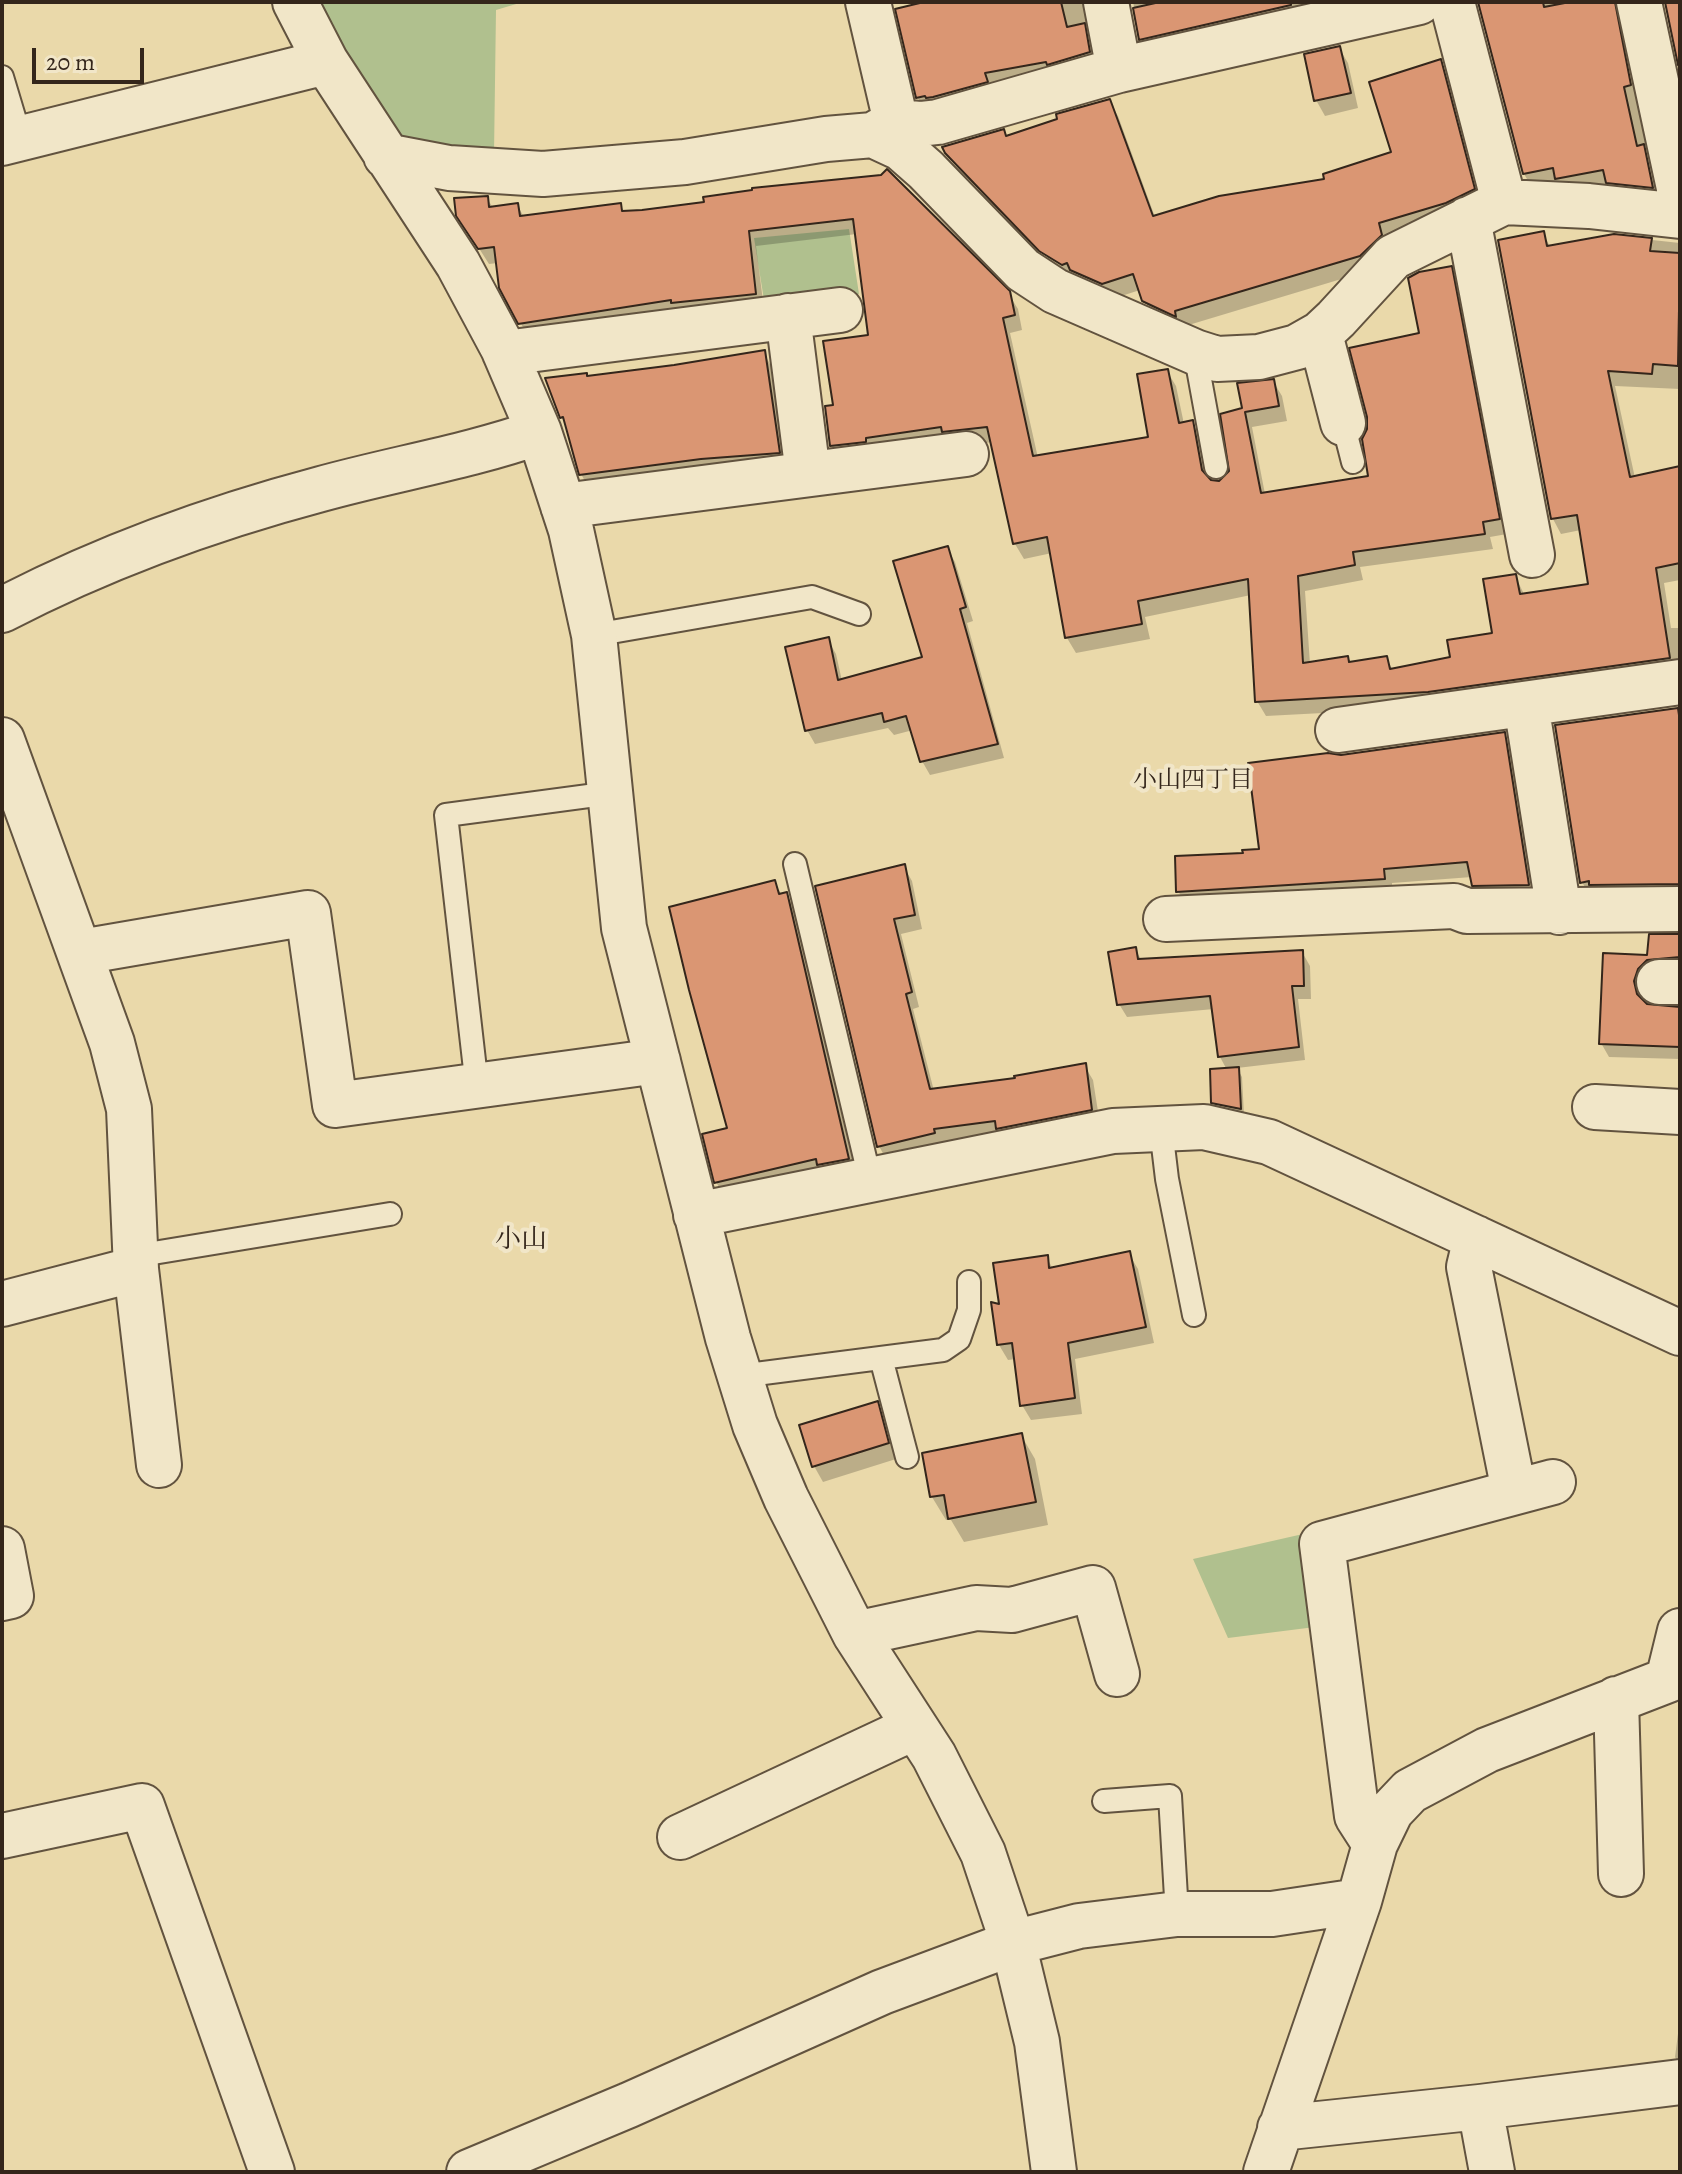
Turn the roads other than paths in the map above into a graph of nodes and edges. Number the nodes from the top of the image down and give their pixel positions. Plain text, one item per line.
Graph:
1 (295, 2) edge
2 (868, 2) edge
3 (1106, 2) edge
4 (1419, 2) edge
5 (1452, 2) edge
6 (1639, 2) edge
7 (326, 62) junction
8 (1119, 70) junction
9 (2, 77) edge
10 (885, 128) junction
11 (11, 140) edge
12 (386, 156) junction
13 (1680, 193) edge
14 (1486, 211) junction
15 (1680, 216) edge
16 (840, 310) dead end
17 (788, 316) junction
18 (1320, 334) junction
19 (1195, 352) junction
20 (505, 353) junction
21 (539, 432) junction
22 (1348, 442) dead end
23 (966, 454) dead end
24 (1216, 467) dead end
25 (808, 474) junction
26 (563, 506) junction
27 (1532, 555) dead end
28 (2, 610) edge
29 (859, 614) dead end
30 (594, 635) junction
31 (1680, 682) edge
32 (1526, 704) junction
33 (1338, 730) dead end
34 (2, 740) edge
35 (611, 793) junction
36 (12, 798) edge
37 (795, 864) dead end
38 (1680, 909) edge
39 (1559, 912) junction
40 (1166, 919) dead end
41 (81, 952) junction
42 (658, 1061) junction
43 (477, 1087) junction
44 (1595, 1107) dead end
45 (1680, 1112) edge
46 (1161, 1129) junction
47 (870, 1179) junction
48 (390, 1214) dead end
49 (696, 1215) junction
50 (1476, 1238) junction
51 (135, 1263) junction
52 (969, 1282) dead end
53 (2, 1304) edge
54 (1194, 1315) dead end
55 (1680, 1333) edge
56 (881, 1358) junction
57 (740, 1376) junction
58 (907, 1457) dead end
59 (159, 1465) dead end
60 (2, 1549) edge
61 (2, 1598) edge
62 (1680, 1631) edge
63 (855, 1634) junction
64 (1117, 1674) dead end
65 (1674, 1681) edge
66 (1616, 1699) junction
67 (915, 1727) junction
68 (1104, 1801) dead end
69 (2, 1836) edge
70 (680, 1837) dead end
71 (1375, 1844) junction
72 (1621, 1874) dead end
73 (1359, 1901) junction
74 (1177, 1914) junction
75 (1013, 1943) junction
76 (1680, 2082) edge
77 (1480, 2107) junction
78 (1280, 2128) junction
79 (272, 2172) edge
80 (469, 2172) edge
81 (1054, 2172) edge
82 (1266, 2172) edge
83 (1492, 2172) edge

1 - 7 street
2 - 10 street
3 - 8 street
4 - 8 street
5 - 14 street
6 - 13 street
7 - 11 street
7 - 12 street
8 - 10 street
9 - 11 lane
10 - 12 street
10 - 19 street
12 - 20 street
14 - 15 street
14 - 18 street
14 - 27 street
16 - 17 street
17 - 20 street
17 - 25 street
18 - 19 street
18 - 22 street
19 - 24 lane
20 - 21 street
21 - 26 street
21 - 28 street
23 - 25 street
25 - 26 street
26 - 30 street
29 - 30 lane
30 - 35 street
31 - 32 street
32 - 33 street
32 - 39 street
34 - 36 street
35 - 42 street
35 - 43 lane
36 - 41 street
37 - 47 lane
38 - 39 street
39 - 40 street
41 - 43 street
41 - 51 street
42 - 43 street
42 - 49 street
44 - 45 street
46 - 47 street
46 - 50 street
46 - 54 lane
47 - 49 street
48 - 51 lane
49 - 57 street
50 - 55 street
50 - 71 street
51 - 53 street
51 - 59 street
52 - 56 lane
56 - 57 lane
56 - 58 lane
57 - 63 street
60 - 61 street
62 - 65 street
63 - 64 street
63 - 67 street
65 - 66 street
66 - 71 street
66 - 72 street
67 - 70 street
67 - 75 street
68 - 74 lane
69 - 79 street
71 - 73 street
73 - 74 street
73 - 78 street
74 - 75 street
75 - 80 street
75 - 81 street
76 - 77 street
77 - 78 street
77 - 83 street
78 - 82 street

